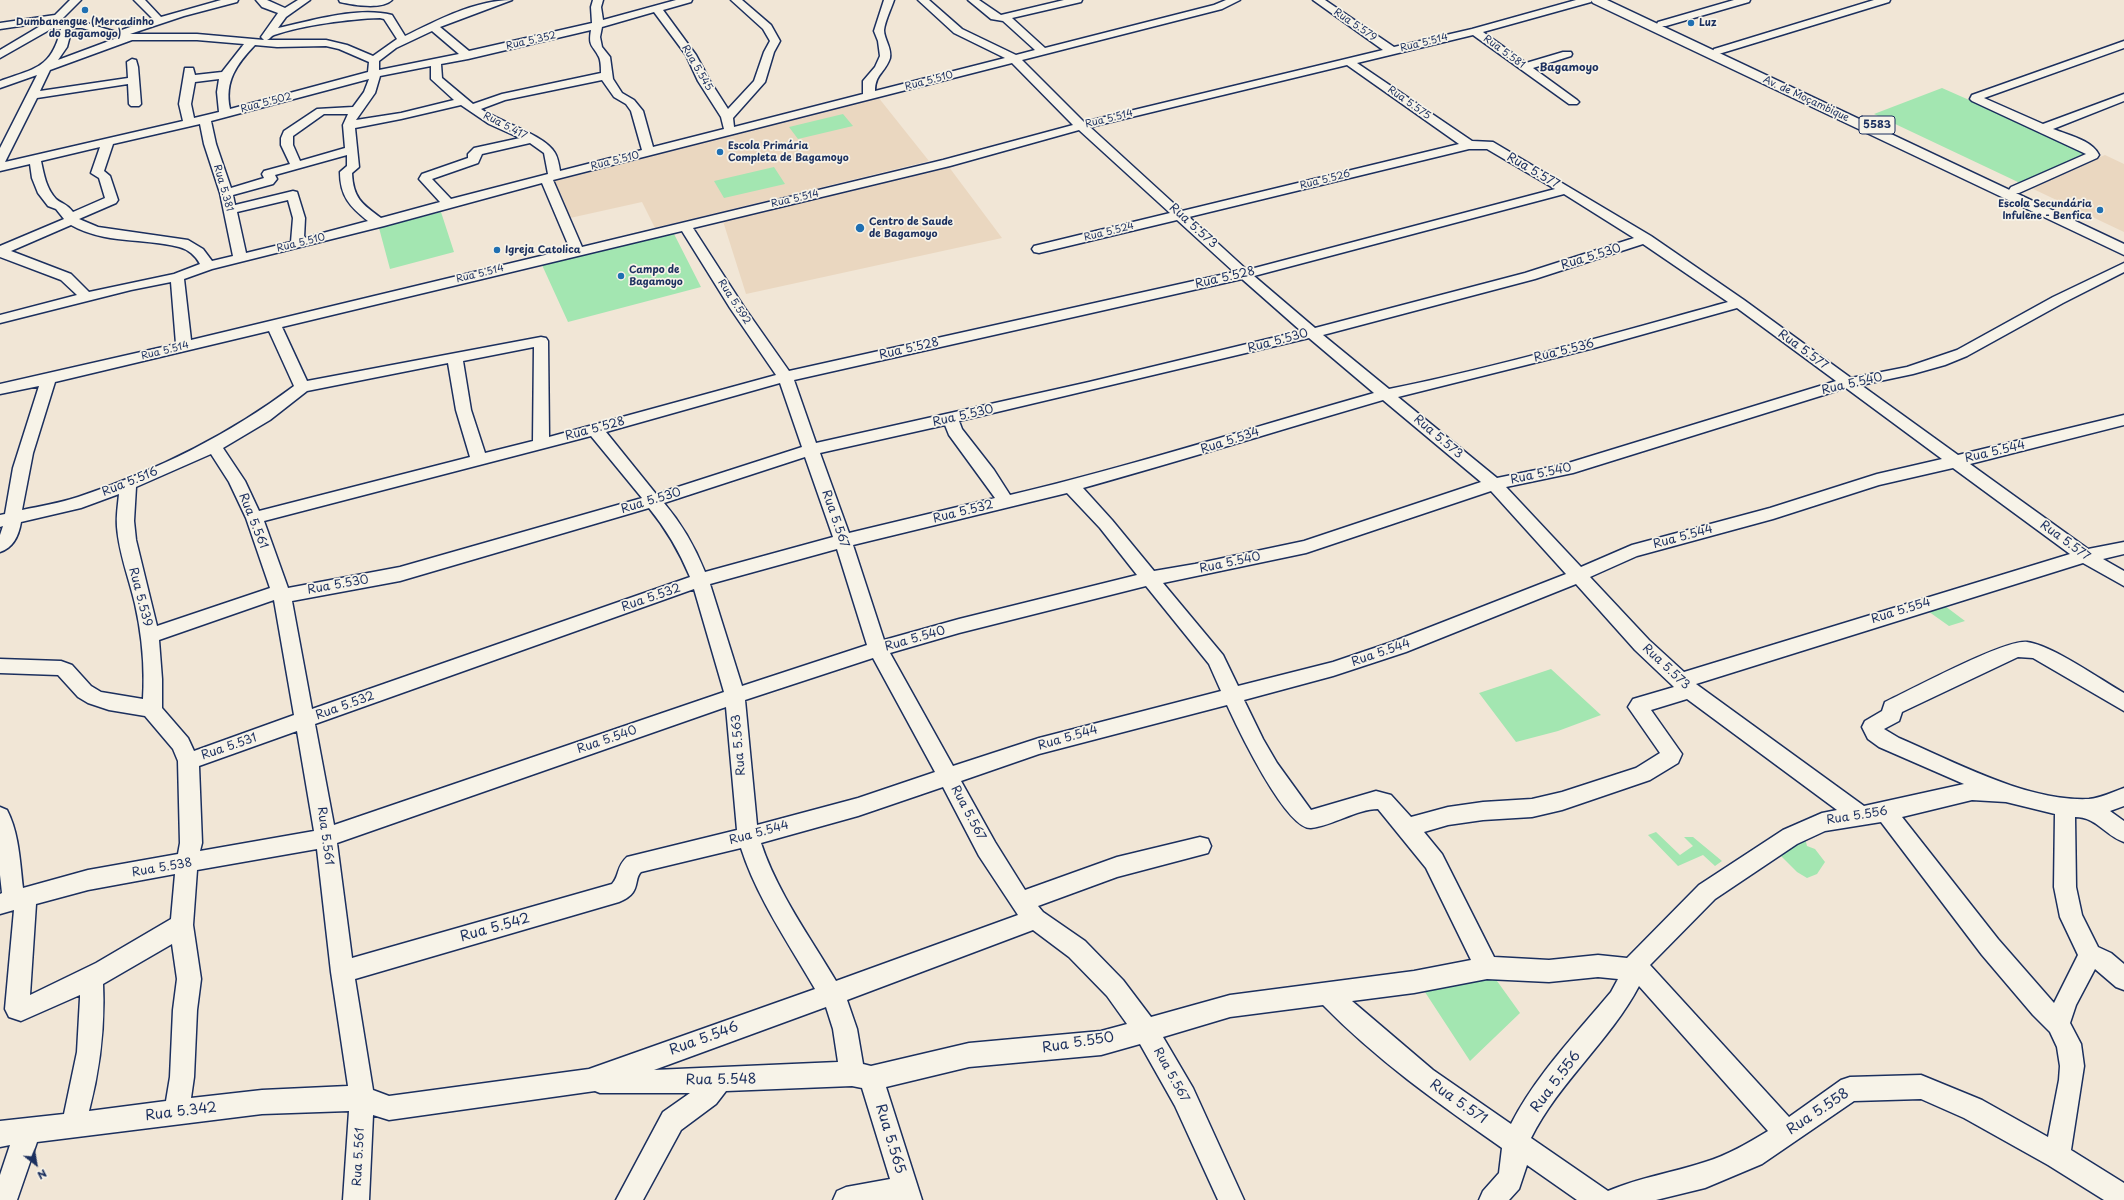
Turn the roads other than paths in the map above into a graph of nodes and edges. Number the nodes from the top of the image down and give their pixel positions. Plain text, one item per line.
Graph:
1 (74, 0) edge
2 (139, 0) edge
3 (233, 0) edge
4 (261, 0) edge
5 (305, 0) edge
6 (344, 0) edge
7 (387, 0) edge
8 (474, 0) edge
9 (507, 0) edge
10 (598, 0) edge
11 (687, 0) edge
12 (736, 0) edge
13 (889, 0) edge
14 (923, 0) edge
15 (973, 0) edge
16 (1077, 0) edge
17 (1318, 0) edge
18 (1587, 0) edge
19 (1597, 0) edge
20 (1611, 0) edge
21 (1746, 0) edge
22 (1885, 0) edge
23 (1232, 2) edge
24 (363, 4) junction
25 (490, 5) junction
26 (656, 8) junction
27 (286, 12) junction
28 (368, 16) junction
29 (58, 18) junction
30 (1003, 18) junction
31 (159, 20) junction
32 (1662, 24) junction
33 (597, 25) junction
34 (0, 26) edge
35 (49, 26) junction
36 (67, 27) junction
37 (434, 27) junction
38 (1475, 31) junction
39 (270, 33) junction
40 (115, 34) junction
41 (131, 37) junction
42 (401, 42) junction
43 (255, 44) junction
44 (2124, 44) edge
45 (14, 46) junction
46 (0, 49) edge
47 (1042, 51) junction
48 (1392, 51) junction
49 (1718, 51) junction
50 (1567, 54) dead end
51 (0, 55) edge
52 (468, 56) junction
53 (1014, 58) junction
54 (374, 60) junction
55 (1348, 61) junction
56 (132, 62) dead end
57 (431, 64) junction
58 (1525, 67) junction
59 (46, 68) junction
60 (226, 74) junction
61 (374, 74) junction
62 (607, 76) junction
63 (134, 80) junction
64 (0, 85) edge
65 (33, 96) junction
66 (869, 97) junction
67 (2124, 97) edge
68 (1573, 102) dead end
69 (135, 104) dead end
70 (468, 104) junction
71 (355, 110) junction
72 (225, 113) junction
73 (727, 118) junction
74 (205, 119) junction
75 (189, 122) junction
76 (349, 125) junction
77 (1081, 126) junction
78 (2042, 129) junction
79 (728, 132) junction
80 (530, 139) junction
81 (108, 142) junction
82 (1469, 145) junction
83 (352, 150) junction
84 (649, 153) junction
85 (35, 159) junction
86 (296, 164) junction
87 (1, 166) edge
88 (550, 177) junction
89 (1566, 190) junction
90 (2015, 190) junction
91 (226, 193) junction
92 (448, 204) junction
93 (230, 210) junction
94 (1180, 215) junction
95 (71, 218) junction
96 (378, 223) junction
97 (685, 225) junction
98 (1646, 239) junction
99 (2124, 242) edge
100 (297, 244) junction
101 (1038, 249) dead end
102 (2124, 250) edge
103 (577, 251) junction
104 (0, 252) edge
105 (240, 258) junction
106 (207, 266) junction
107 (2124, 267) edge
108 (1246, 274) junction
109 (177, 276) junction
110 (86, 297) junction
111 (1740, 303) junction
112 (0, 319) edge
113 (273, 324) junction
114 (1312, 332) junction
115 (184, 346) junction
116 (455, 358) junction
117 (785, 377) junction
118 (49, 379) junction
119 (1848, 383) junction
120 (302, 386) junction
121 (0, 388) edge
122 (1387, 394) junction
123 (950, 419) junction
124 (2124, 420) edge
125 (595, 430) junction
126 (541, 444) junction
127 (214, 446) junction
128 (810, 450) junction
129 (479, 460) junction
130 (1956, 461) junction
131 (128, 484) junction
132 (1494, 484) junction
133 (1071, 486) junction
134 (653, 501) junction
135 (1006, 502) junction
136 (254, 518) junction
137 (7, 520) edge
138 (843, 542) junction
139 (0, 546) edge
140 (2124, 548) edge
141 (2085, 556) junction
142 (1578, 576) junction
143 (1151, 578) junction
144 (2124, 579) edge
145 (700, 580) junction
146 (281, 593) junction
147 (150, 636) junction
148 (878, 650) junction
149 (0, 666) edge
150 (1685, 685) junction
151 (735, 696) junction
152 (1231, 696) junction
153 (2124, 703) edge
154 (152, 710) junction
155 (304, 721) junction
156 (188, 761) junction
157 (948, 776) junction
158 (2006, 793) junction
159 (2124, 797) edge
160 (2065, 808) junction
161 (2091, 808) junction
162 (1886, 812) junction
163 (0, 816) edge
164 (1861, 816) junction
165 (1406, 828) junction
166 (2124, 833) edge
167 (326, 837) junction
168 (748, 837) junction
169 (1200, 846) dead end
170 (187, 864) junction
171 (631, 866) joint
172 (13, 900) edge
173 (1027, 910) junction
174 (182, 925) junction
175 (2090, 955) junction
176 (1635, 967) junction
177 (1487, 968) junction
178 (342, 972) junction
179 (91, 977) junction
180 (2124, 979) edge
181 (1326, 992) junction
182 (831, 993) junction
183 (2058, 1024) junction
184 (1145, 1029) junction
185 (861, 1076) junction
186 (721, 1079) junction
187 (590, 1080) junction
188 (362, 1098) junction
189 (176, 1113) junction
190 (73, 1126) junction
191 (28, 1132) junction
192 (1787, 1133) junction
193 (0, 1134) edge
194 (1515, 1144) junction
195 (2057, 1156) junction
196 (907, 1194) edge
197 (2124, 1198) edge
198 (4, 1200) edge
199 (356, 1200) edge
200 (629, 1200) edge
201 (846, 1200) edge
202 (1231, 1200) edge
203 (1492, 1200) edge
204 (1598, 1200) edge
205 (1617, 1200) edge

1 - 29 street
2 - 31 street
3 - 31 street
4 - 27 street
5 - 27 street
6 - 24 street
7 - 24 street
8 - 25 street
9 - 25 street
10 - 33 street
11 - 26 street, Rua 5.352
12 - 73 street
13 - 66 street
14 - 53 street, Rua 5.573
15 - 30 street
16 - 30 street
17 - 48 street, Rua 5.579
18 - 38 street, Rua 5.514
19 - 102 highway, Av. de Moçambique / 5583
20 - 32 highway, Av. de Moçambique / 5583
21 - 32 street
22 - 49 street
23 - 47 street, Rua 5.510
24 - 28 street
25 - 37 street
26 - 33 street, Rua 5.352
26 - 73 street, Rua 5.545
27 - 39 street
28 - 39 street
28 - 42 street
29 - 34 street
29 - 35 street
30 - 47 street
31 - 40 street
32 - 49 highway, Av. de Moçambique / 5583
33 - 52 street, Rua 5.352
33 - 62 street
35 - 36 street
35 - 45 street
36 - 40 street
36 - 59 street
37 - 42 street
37 - 52 street
38 - 48 street, Rua 5.514
38 - 58 street, Rua 5.581
39 - 43 street
40 - 41 street
41 - 43 street
41 - 59 street
42 - 54 street
42 - 57 street
43 - 54 street
43 - 60 street
44 - 78 street
45 - 46 street
45 - 51 street
47 - 53 street, Rua 5.510
48 - 55 street, Rua 5.514
49 - 90 highway, Av. de Moçambique / 5583
50 - 58 street
52 - 57 street, Rua 5.352
53 - 66 street, Rua 5.510
53 - 77 street, Rua 5.573
54 - 61 street
55 - 77 street, Rua 5.514
55 - 82 street, Rua 5.575
56 - 63 street
57 - 61 street, Rua 5.352
57 - 70 street, Rua 5.417
58 - 68 street, Rua 5.581
59 - 64 street
59 - 65 street
60 - 72 street
60 - 75 street
61 - 71 street
61 - 72 street, Rua 5.502
62 - 70 street
62 - 84 street
63 - 65 street
63 - 69 street
65 - 87 street
66 - 79 street, Rua 5.510
67 - 78 street
70 - 76 street
70 - 80 street, Rua 5.417
71 - 76 street
71 - 86 street
72 - 74 street, Rua 5.502
73 - 79 street, Rua 5.545
74 - 75 street, Rua 5.502
74 - 91 street, Rua 5.381
75 - 81 street, Rua 5.502
76 - 83 street
77 - 94 street, Rua 5.573
77 - 97 street, Rua 5.514
78 - 90 street
79 - 84 street, Rua 5.510
80 - 88 street, Rua 5.417
80 - 92 street
81 - 85 street, Rua 5.502
81 - 95 street
82 - 89 street, Rua 5.577
82 - 94 street, Rua 5.526
83 - 86 street
83 - 96 street
84 - 88 street, Rua 5.510
85 - 87 street, Rua 5.502
85 - 95 street
86 - 91 street
88 - 92 street, Rua 5.510
88 - 103 street, Rua 5.417
89 - 98 street, Rua 5.577
89 - 108 street, Rua 5.528
90 - 99 highway, Av. de Moçambique / 5583
91 - 93 street, Rua 5.381
92 - 96 street, Rua 5.510
93 - 100 street
93 - 105 street, Rua 5.381
94 - 101 street, Rua 5.524
94 - 108 street, Rua 5.573
95 - 104 street
95 - 106 street
96 - 100 street, Rua 5.510
97 - 103 street, Rua 5.514
97 - 117 street, Rua 5.592
98 - 111 street, Rua 5.577
98 - 114 street, Rua 5.530
100 - 105 street, Rua 5.510
103 - 113 street, Rua 5.514
104 - 110 street
105 - 106 street, Rua 5.510
106 - 109 street, Rua 5.510
107 - 119 street, Rua 5.540
108 - 114 street, Rua 5.573
108 - 117 street, Rua 5.528
109 - 110 street, Rua 5.510
109 - 115 street
110 - 112 street, Rua 5.510
111 - 119 street, Rua 5.577
111 - 122 street, Rua 5.536
113 - 115 street, Rua 5.514
113 - 120 street
114 - 122 street, Rua 5.573
114 - 123 street, Rua 5.530
115 - 118 street, Rua 5.514
116 - 120 street
116 - 126 street
116 - 129 street
117 - 125 street, Rua 5.528
117 - 128 street, Rua 5.567
118 - 121 street, Rua 5.514
118 - 137 street
119 - 130 street, Rua 5.577
119 - 132 street, Rua 5.540
120 - 127 street, Rua 5.516
122 - 132 street, Rua 5.573
122 - 133 street, Rua 5.534
123 - 128 street, Rua 5.530
123 - 135 street
124 - 130 street, Rua 5.544
125 - 126 street, Rua 5.528
125 - 134 street, Rua 5.563
126 - 129 street, Rua 5.528
127 - 131 street, Rua 5.516
127 - 136 street, Rua 5.561
128 - 134 street, Rua 5.530
128 - 138 street, Rua 5.567
129 - 136 street, Rua 5.528
130 - 141 street, Rua 5.577
130 - 142 street, Rua 5.544
131 - 137 street, Rua 5.516
131 - 147 street, Rua 5.539
132 - 142 street, Rua 5.573
132 - 143 street, Rua 5.540
133 - 135 street, Rua 5.534
133 - 143 street
134 - 145 street, Rua 5.563
134 - 146 street, Rua 5.530
135 - 138 street, Rua 5.532
136 - 146 street, Rua 5.561
137 - 139 street
138 - 145 street, Rua 5.532
138 - 148 street, Rua 5.567
140 - 141 street, Rua 5.554
141 - 144 street, Rua 5.577
141 - 150 street, Rua 5.554
142 - 150 street, Rua 5.573
142 - 152 street, Rua 5.544
143 - 148 street, Rua 5.540
143 - 152 street
145 - 151 street, Rua 5.563
145 - 155 street, Rua 5.532
146 - 147 street, Rua 5.530
146 - 155 street, Rua 5.561
147 - 154 street, Rua 5.539
148 - 151 street, Rua 5.540
148 - 157 street, Rua 5.567
149 - 154 street
150 - 164 street, Rua 5.573
150 - 165 street, Rua 5.554
151 - 167 street, Rua 5.540
151 - 168 street, Rua 5.563
152 - 157 street, Rua 5.544
152 - 165 street
153 - 158 street
154 - 156 street, Rua 5.531
155 - 156 street, Rua 5.531
155 - 167 street, Rua 5.561
156 - 170 street
157 - 168 street, Rua 5.544
157 - 173 street, Rua 5.567
158 - 160 street, Rua 5.556
158 - 162 street, Rua 5.556
159 - 161 street, Rua 5.556
160 - 161 street, Rua 5.556
160 - 175 street
161 - 166 street
162 - 164 street, Rua 5.556
162 - 183 street
163 - 172 street
164 - 176 street, Rua 5.556
165 - 177 street
167 - 170 street, Rua 5.538
167 - 178 street, Rua 5.561
168 - 171 street, Rua 5.544
168 - 182 street, Rua 5.563
169 - 173 street, Rua 5.546
170 - 172 street, Rua 5.538
170 - 174 street
171 - 178 street, Rua 5.542
172 - 179 street
173 - 182 street, Rua 5.546
173 - 184 street, Rua 5.567
174 - 179 street
174 - 189 street
175 - 180 street
175 - 183 street
176 - 177 street, Rua 5.550
176 - 192 street
176 - 194 street, Rua 5.556
177 - 181 street, Rua 5.550
178 - 188 street, Rua 5.561
179 - 190 street
181 - 184 street, Rua 5.550
181 - 194 street, Rua 5.571
182 - 185 street, Rua 5.563
182 - 187 street, Rua 5.546
183 - 195 street
184 - 185 street, Rua 5.550
184 - 202 street, Rua 5.567
185 - 186 street, Rua 5.548
185 - 196 street, Rua 5.565
186 - 187 street, Rua 5.548
186 - 200 street
187 - 188 street, Rua 5.546
188 - 189 street, Rua 5.342
188 - 199 street, Rua 5.561
189 - 190 street, Rua 5.342
190 - 191 street, Rua 5.342
191 - 193 street, Rua 5.342
191 - 198 street
192 - 195 street, Rua 5.558
192 - 205 street, Rua 5.558
194 - 203 street, Rua 5.556
194 - 204 street, Rua 5.571
195 - 197 street, Rua 5.558
196 - 201 street

